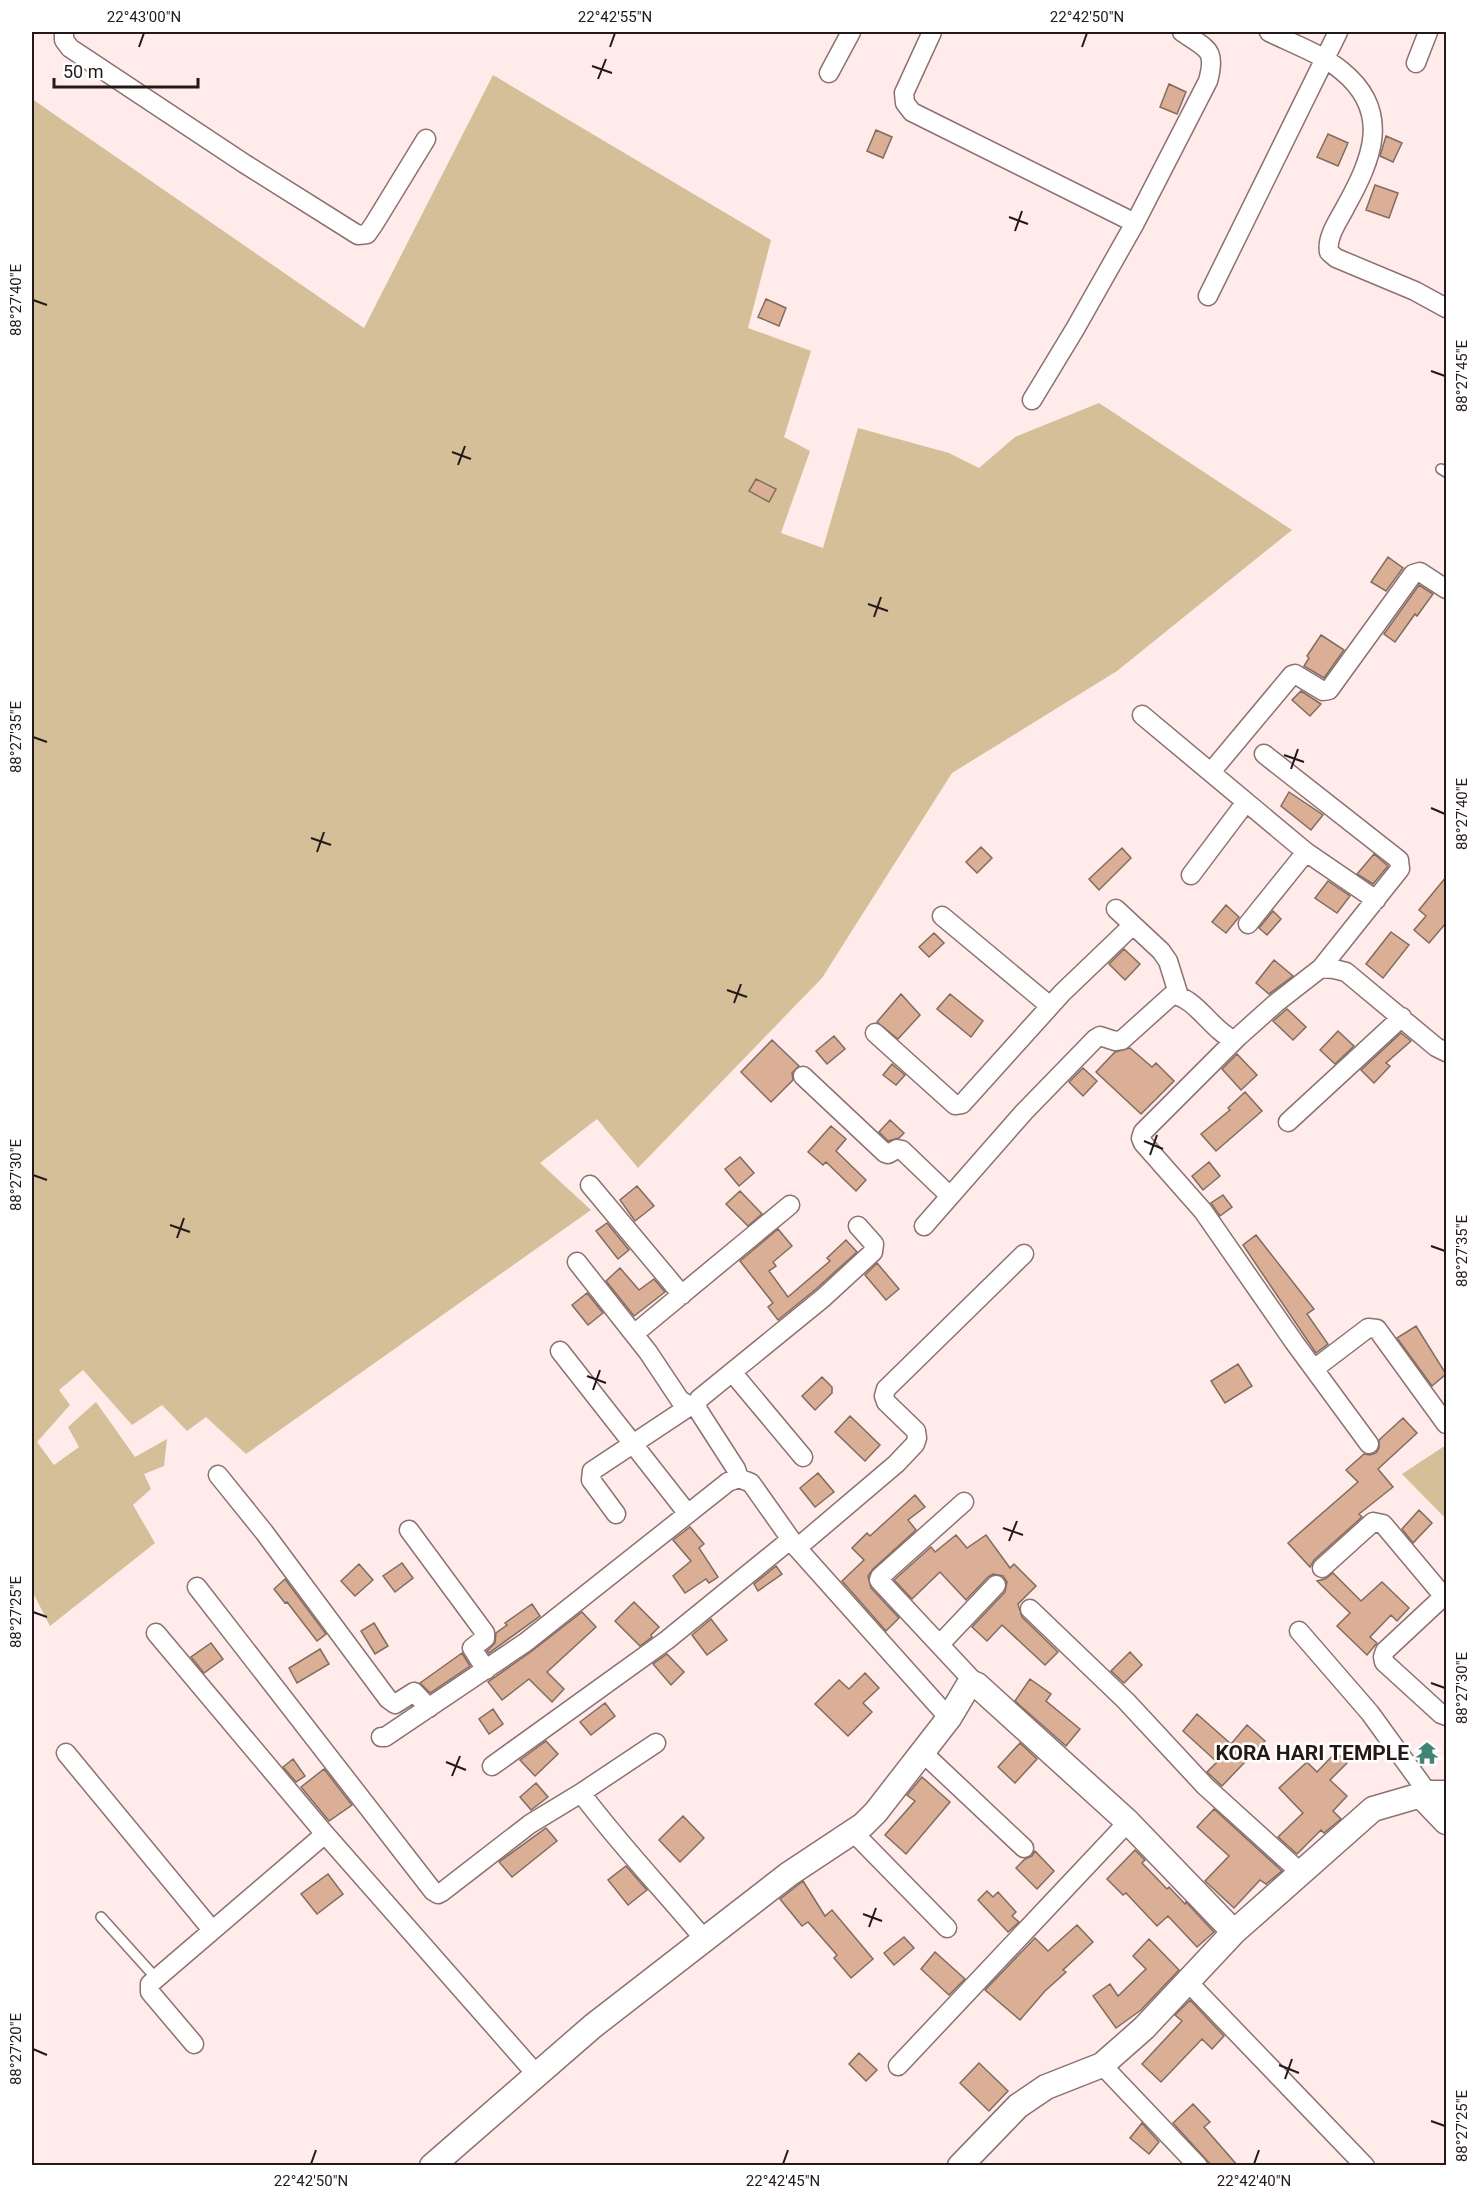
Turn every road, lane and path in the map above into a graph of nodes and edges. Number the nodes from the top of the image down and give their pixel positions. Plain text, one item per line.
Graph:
1 (851, 32) edge
2 (932, 32) edge
3 (1182, 32) edge
4 (1269, 32) edge
5 (1338, 32) edge
6 (1428, 32) edge
7 (60, 34) edge
8 (1325, 60) junction
9 (1416, 63) dead end
10 (829, 73) dead end
11 (426, 139) dead end
12 (1135, 223) junction
13 (1208, 296) dead end
14 (1446, 308) edge
15 (1032, 400) dead end
16 (1446, 589) edge
17 (1143, 715) dead end
18 (1264, 754) dead end
19 (1211, 772) junction
20 (1246, 802) junction
21 (1306, 852) junction
22 (1191, 875) dead end
23 (1376, 900) junction
24 (1116, 909) dead end
25 (942, 916) dead end
26 (1248, 924) dead end
27 (1133, 925) junction
28 (1321, 968) junction
29 (1179, 996) junction
30 (1050, 1006) junction
31 (1402, 1017) junction
32 (875, 1033) dead end
33 (1238, 1037) junction
34 (1446, 1052) edge
35 (803, 1076) dead end
36 (1288, 1122) dead end
37 (590, 1185) dead end
38 (950, 1196) junction
39 (790, 1205) dead end
40 (858, 1226) dead end
41 (924, 1226) dead end
42 (1024, 1254) dead end
43 (577, 1262) dead end
44 (682, 1295) junction
45 (634, 1334) junction
46 (560, 1351) dead end
47 (1314, 1369) junction
48 (732, 1372) junction
49 (694, 1407) junction
50 (1446, 1424) edge
51 (634, 1443) junction
52 (1369, 1444) dead end
53 (803, 1456) dead end
54 (218, 1475) dead end
55 (739, 1478) junction
56 (964, 1502) dead end
57 (616, 1514) dead end
58 (688, 1514) junction
59 (409, 1530) dead end
60 (794, 1544) junction
61 (1322, 1568) dead end
62 (996, 1584) dead end
63 (197, 1587) dead end
64 (1445, 1598) edge
65 (1030, 1609) dead end
66 (1299, 1632) dead end
67 (156, 1633) dead end
68 (940, 1644) junction
69 (486, 1670) junction
70 (977, 1685) junction
71 (429, 1708) junction
72 (1446, 1716) edge
73 (949, 1718) junction
74 (381, 1737) dead end
75 (656, 1743) dead end
76 (922, 1752) junction
77 (66, 1753) dead end
78 (492, 1766) dead end
79 (581, 1793) junction
80 (1432, 1794) edge
81 (1128, 1822) junction
82 (1446, 1822) edge
83 (853, 1832) junction
84 (325, 1834) junction
85 (1024, 1848) dead end
86 (1300, 1872) junction
87 (101, 1917) dead end
88 (946, 1928) dead end
89 (212, 1930) junction
90 (1234, 1932) junction
91 (705, 1940) junction
92 (155, 1977) junction
93 (1188, 1982) junction
94 (194, 2044) dead end
95 (1102, 2065) junction
96 (898, 2066) dead end
97 (537, 2074) junction
98 (432, 2166) edge
99 (960, 2166) edge
100 (1198, 2166) edge
101 (1365, 2166) edge

1 - 10 street
2 - 12 street
3 - 12 street
4 - 8 street
5 - 8 street
6 - 9 street
7 - 11 street
8 - 13 street
8 - 14 street
12 - 15 street
16 - 19 street
17 - 19 street
18 - 23 street
19 - 20 street
20 - 21 street
20 - 22 street
21 - 23 street
21 - 26 street
23 - 28 street
24 - 27 street
25 - 30 street
27 - 29 street
27 - 30 street
28 - 31 street
28 - 33 street
29 - 33 street
29 - 38 street
30 - 32 street
31 - 34 street
31 - 36 street
33 - 47 street
35 - 38 street
37 - 44 street
38 - 41 street
39 - 44 street
40 - 48 street
42 - 60 street
43 - 45 street
44 - 45 street
45 - 49 street
46 - 51 street
47 - 50 street
47 - 52 street
48 - 49 street
48 - 53 street
49 - 51 street
49 - 55 street
51 - 57 street
51 - 58 street
54 - 71 street
55 - 58 street
55 - 60 street
56 - 68 street
58 - 69 street
59 - 69 street
60 - 73 street
60 - 78 street
61 - 64 street
62 - 68 street
63 - 79 street
64 - 72 street
65 - 86 street
66 - 80 street
67 - 84 street
68 - 70 street
69 - 71 street
70 - 73 street
70 - 81 street
71 - 74 street
73 - 76 street
75 - 79 street
76 - 83 street
76 - 85 street
77 - 89 street
79 - 91 street
80 - 82 street
80 - 86 street
81 - 90 street
81 - 96 street
83 - 88 street
83 - 91 street
84 - 89 street
84 - 97 street
86 - 90 street
87 - 92 lane
89 - 92 street
90 - 93 street
91 - 97 street
92 - 94 street
93 - 95 street
93 - 101 street
95 - 99 street
95 - 100 street
97 - 98 street

